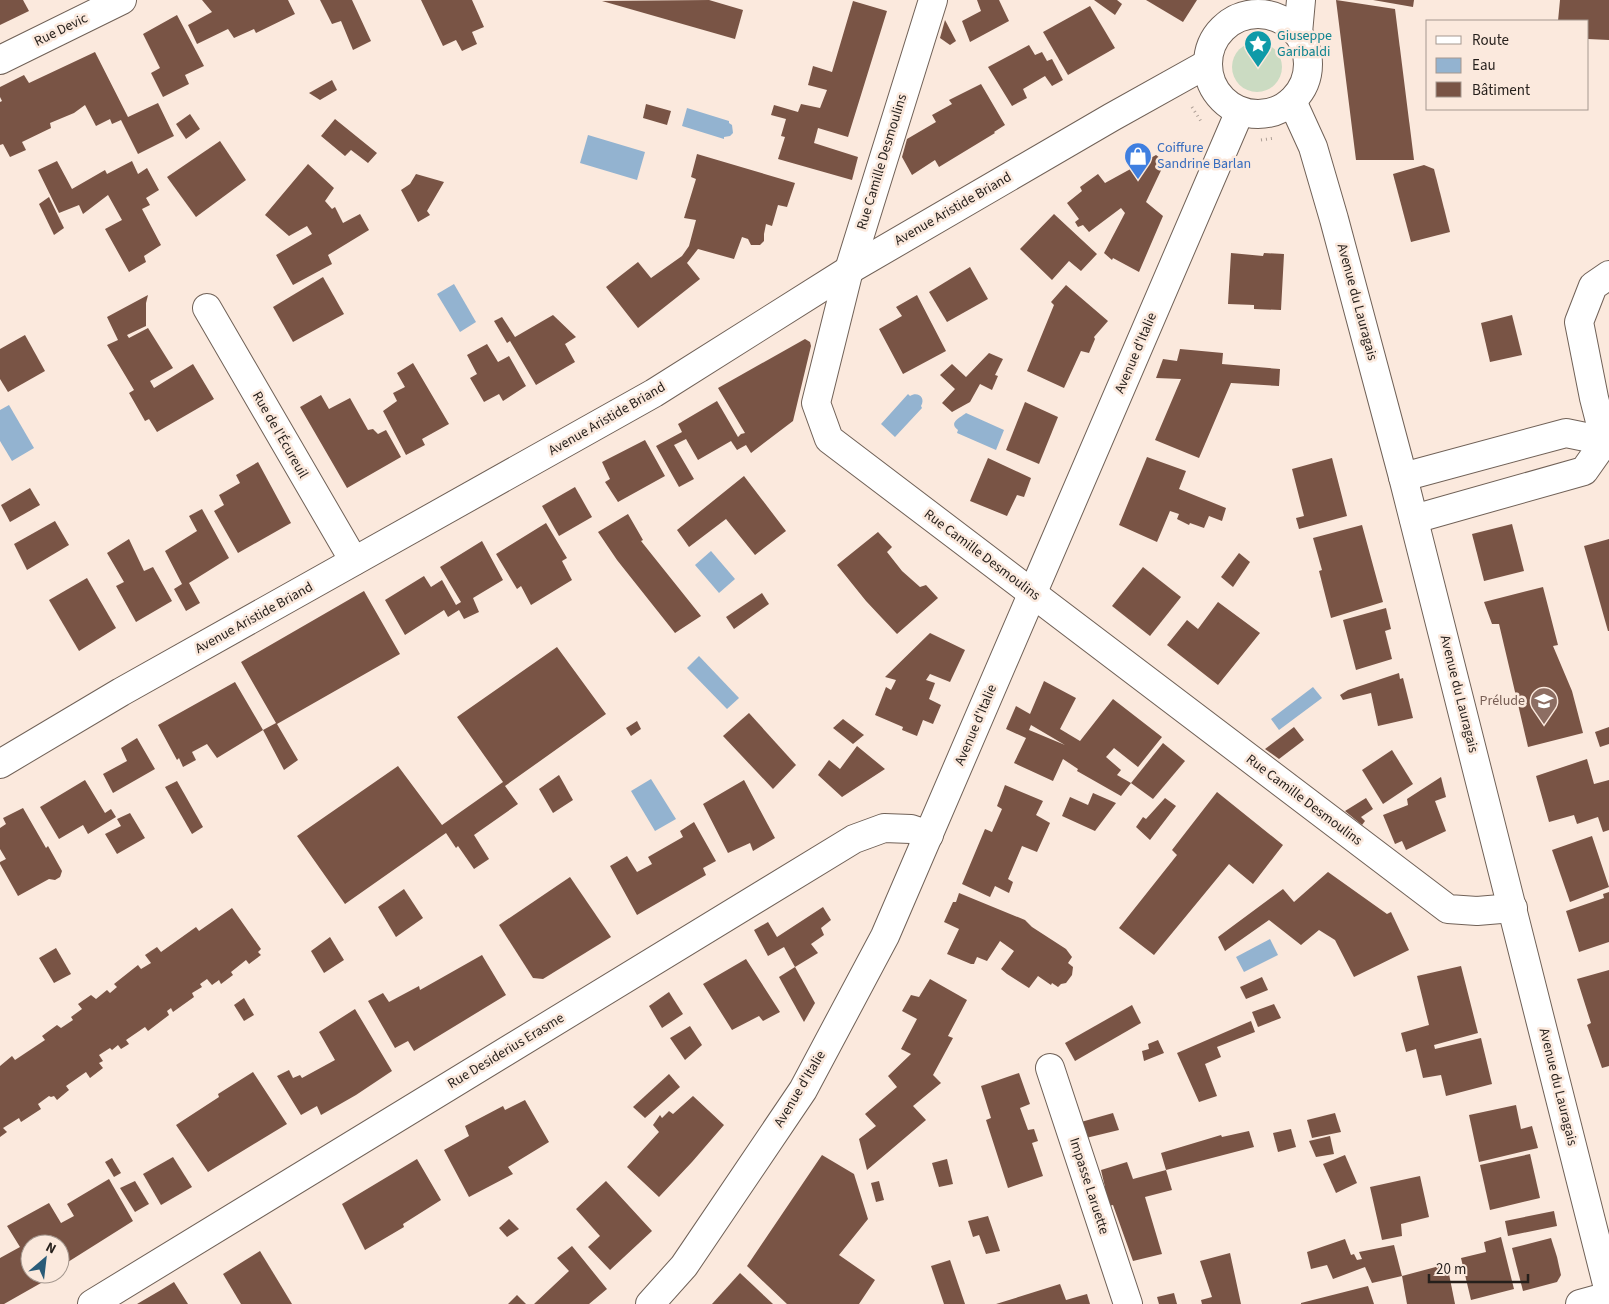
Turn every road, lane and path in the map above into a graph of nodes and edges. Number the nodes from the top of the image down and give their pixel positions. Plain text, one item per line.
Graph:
1 (122, 0) edge
2 (933, 0) edge
3 (1301, 0) edge
4 (1243, 9) edge
5 (1298, 33) junction
6 (0, 60) edge
7 (1208, 64) junction
8 (1187, 100) dead end
9 (1292, 101) junction
10 (1240, 111) junction
11 (1207, 129) dead end
12 (1281, 140) dead end
13 (1257, 141) dead end
14 (849, 270) junction
15 (1609, 275) edge
16 (207, 308) dead end
17 (1605, 441) junction
18 (1403, 477) junction
19 (1414, 519) junction
20 (354, 561) junction
21 (1032, 593) junction
22 (0, 764) edge
23 (929, 835) junction
24 (1512, 908) junction
25 (1050, 1068) dead end
26 (1609, 1292) edge
27 (1609, 1296) edge
28 (92, 1304) edge
29 (650, 1304) edge
30 (1128, 1304) edge
31 (1580, 1304) edge

1 - 6 street, Rue Devic
2 - 14 street, Rue Camille Desmoulins
3 - 5 street
4 - 5 street
4 - 7 street
5 - 9 street
7 - 10 street
7 - 14 street, Avenue Aristide Briand
8 - 11 path
9 - 10 street
9 - 18 street, Avenue du Lauragais
10 - 21 street, Avenue d'Italie
12 - 13 path
14 - 20 street, Avenue Aristide Briand
14 - 21 street, Rue Camille Desmoulins
15 - 17 street
16 - 20 street, Rue de l'Écureuil
17 - 18 street
17 - 19 street
18 - 19 street, Avenue du Lauragais
19 - 24 street, Avenue du Lauragais
20 - 22 street, Avenue Aristide Briand
21 - 23 street, Avenue d'Italie
21 - 24 street, Rue Camille Desmoulins
23 - 28 street, Rue Desiderius Erasme
23 - 29 street, Avenue d'Italie
24 - 26 street, Avenue du Lauragais
25 - 30 street, Impasse Laruette
27 - 31 street

